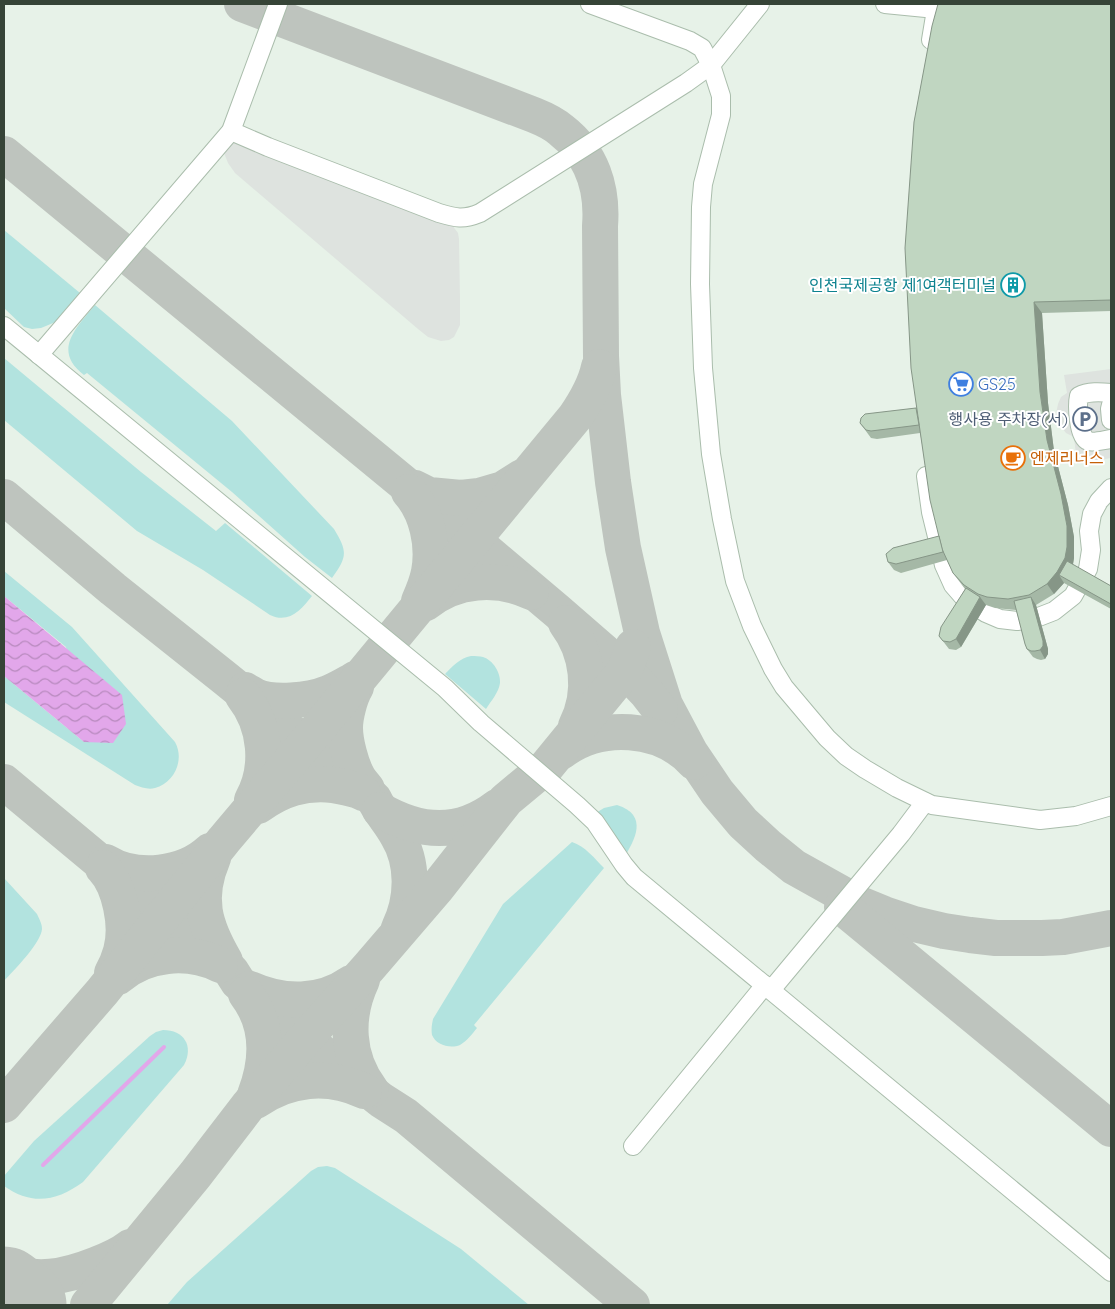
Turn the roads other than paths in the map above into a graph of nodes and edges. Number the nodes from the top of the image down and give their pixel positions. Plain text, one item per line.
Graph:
1 (278, 4) edge
2 (590, 4) edge
3 (760, 4) edge
4 (885, 4) edge
5 (936, 6) edge
6 (928, 57) edge
7 (711, 65) junction
8 (232, 131) junction
9 (4, 326) edge
10 (39, 355) junction
11 (1111, 393) edge
12 (1111, 405) edge
13 (1111, 420) edge
14 (1111, 439) edge
15 (924, 464) edge
16 (1111, 488) edge
17 (925, 802) junction
18 (1111, 806) edge
19 (768, 988) junction
20 (633, 1146) dead end
21 (1111, 1272) edge

1 - 8 lane
2 - 7 lane
3 - 7 lane
4 - 5 lane
5 - 6 lane
7 - 8 lane
7 - 17 lane
8 - 10 lane
9 - 10 lane
10 - 19 lane
11 - 14 lane
12 - 13 lane
15 - 16 lane
17 - 18 lane
17 - 19 lane
19 - 20 lane
19 - 21 lane

